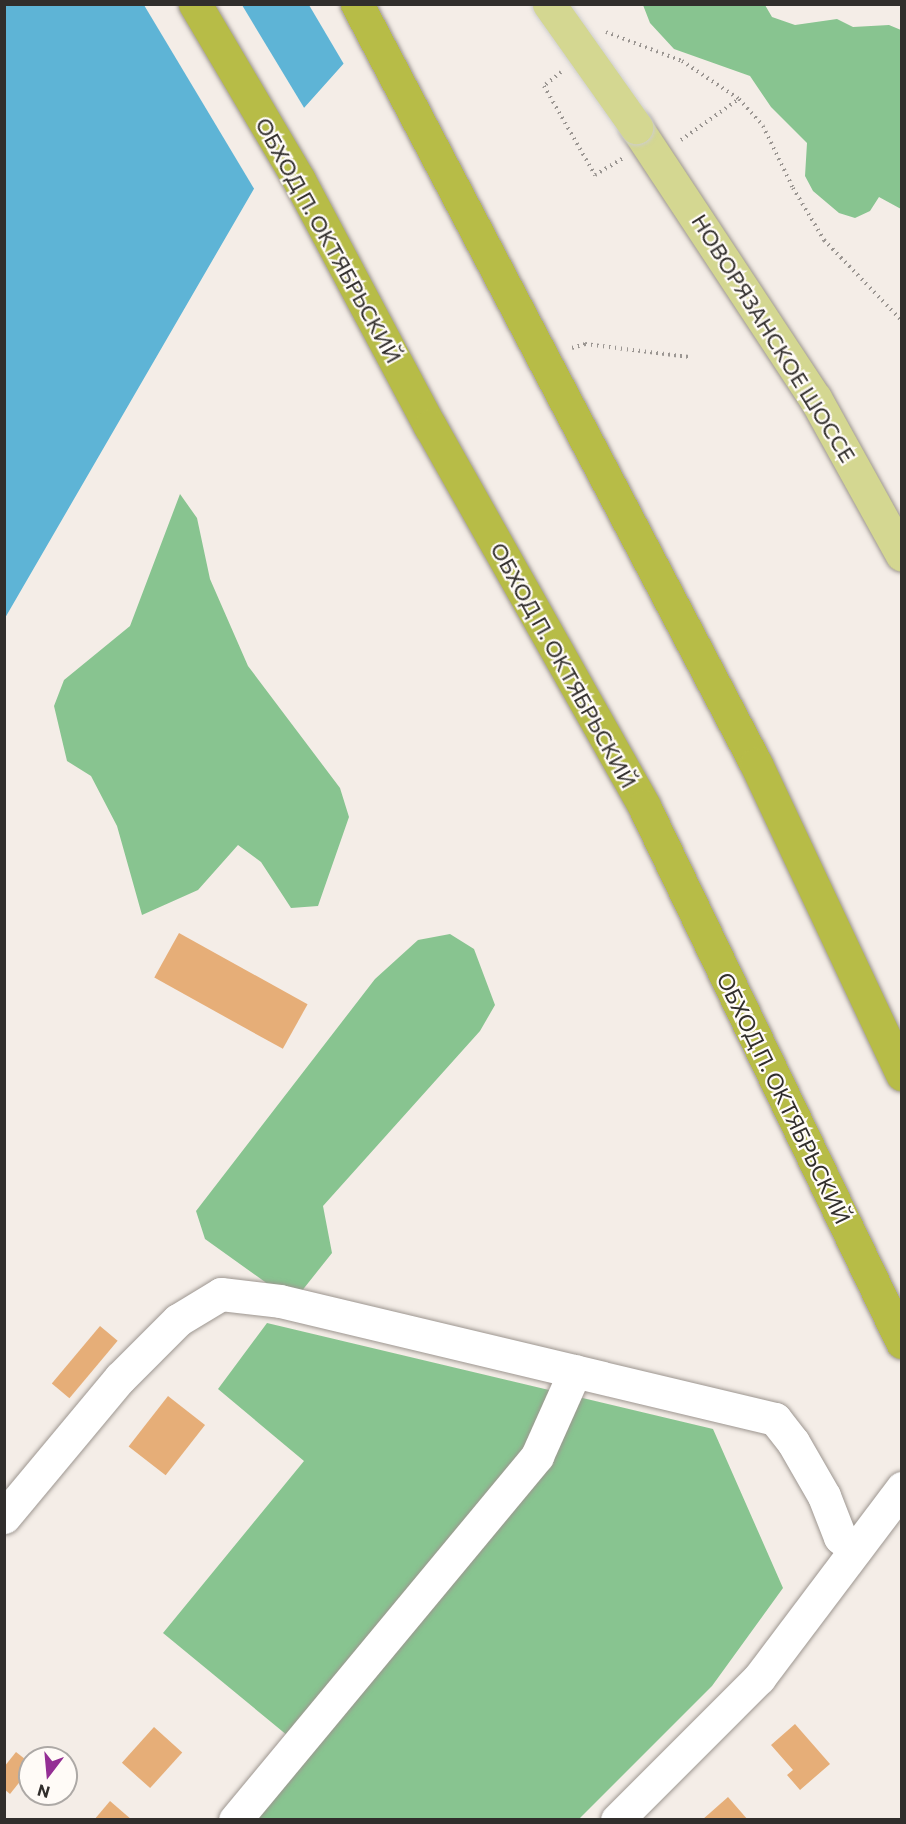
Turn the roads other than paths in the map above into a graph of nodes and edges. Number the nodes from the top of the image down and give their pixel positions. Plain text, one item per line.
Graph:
1 (195, 4) edge
2 (357, 4) edge
3 (549, 4) edge
4 (902, 555) edge
5 (902, 1074) edge
6 (902, 1342) edge
7 (575, 1371) junction
8 (902, 1488) edge
9 (4, 1517) edge
10 (855, 1550) junction
11 (235, 1820) edge
12 (617, 1820) edge

1 - 6 highway, ОБХОД П. ОКТЯБРЬСКИЙ
2 - 5 highway
3 - 4 main road, НОВОРЯЗАНСКОЕ ШОССЕ, bridge
7 - 9 street
7 - 10 street
7 - 11 street
8 - 10 street
10 - 12 street

